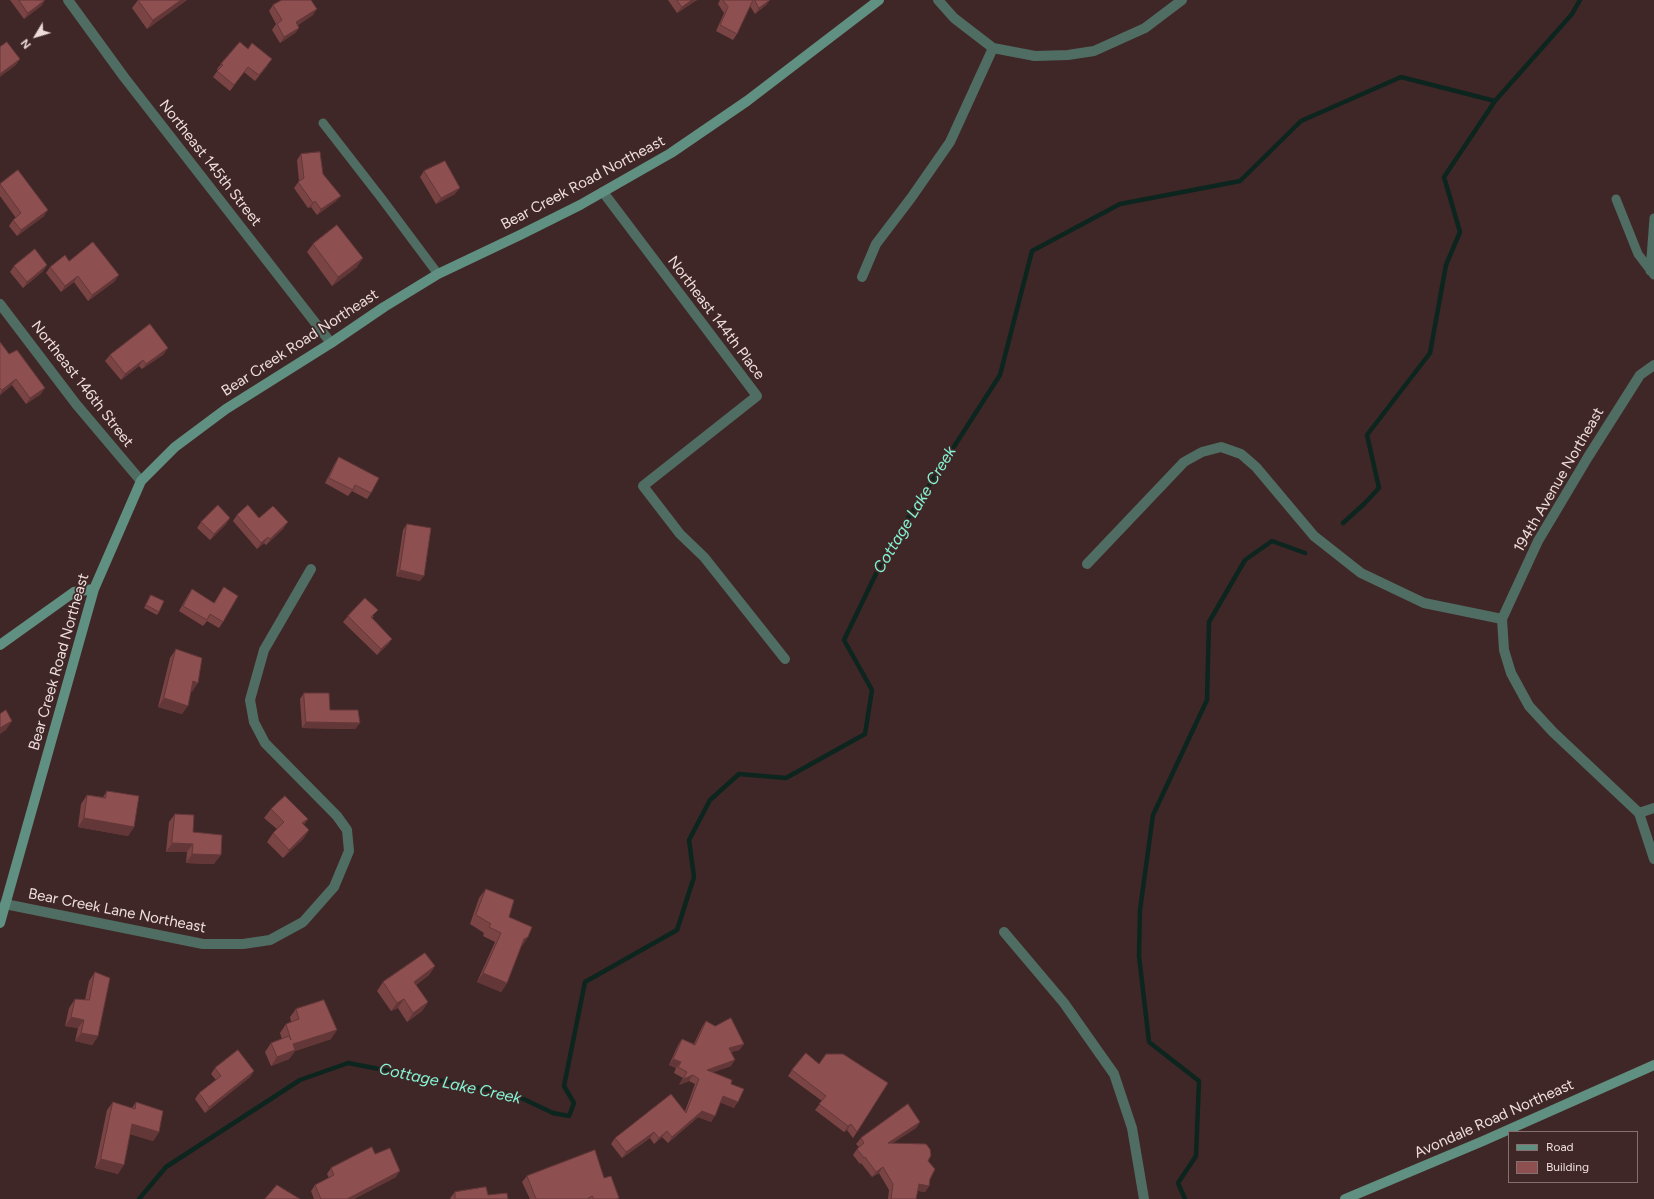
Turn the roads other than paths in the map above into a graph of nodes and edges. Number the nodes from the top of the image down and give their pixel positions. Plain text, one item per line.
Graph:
1 (68, 0) edge
2 (879, 0) edge
3 (938, 0) edge
4 (1182, 0) edge
5 (993, 48) junction
6 (323, 123) dead end
7 (603, 192) junction
8 (1616, 199) dead end
9 (1654, 218) edge
10 (1652, 273) edge
11 (438, 274) junction
12 (862, 277) dead end
13 (0, 304) edge
14 (331, 343) junction
15 (1654, 364) edge
16 (141, 481) junction
17 (1087, 564) dead end
18 (311, 569) dead end
19 (94, 589) junction
20 (1502, 619) junction
21 (0, 645) edge
22 (785, 659) dead end
23 (1654, 808) edge
24 (1639, 813) junction
25 (1654, 859) edge
26 (5, 904) junction
27 (0, 923) edge
28 (1004, 932) dead end
29 (1654, 1065) edge
30 (1144, 1199) edge
31 (1345, 1199) edge

1 - 14 street, Northeast 145th Street
2 - 7 street, Bear Creek Road Northeast
3 - 5 street
4 - 5 street
5 - 12 street
6 - 11 lane
7 - 11 street, Bear Creek Road Northeast
7 - 22 street, Northeast 144th Place
8 - 10 lane
9 - 10 lane
11 - 14 street, Bear Creek Road Northeast
13 - 16 street, Northeast 146th Street
14 - 16 street, Bear Creek Road Northeast
15 - 20 street, 194th Avenue Northeast
16 - 19 street, Bear Creek Road Northeast
17 - 20 street
18 - 26 street, Bear Creek Lane Northeast
19 - 21 street
19 - 26 street, Bear Creek Road Northeast
20 - 24 street
23 - 24 street
24 - 25 street
26 - 27 street, Bear Creek Road Northeast
28 - 30 street
29 - 31 street, Avondale Road Northeast

